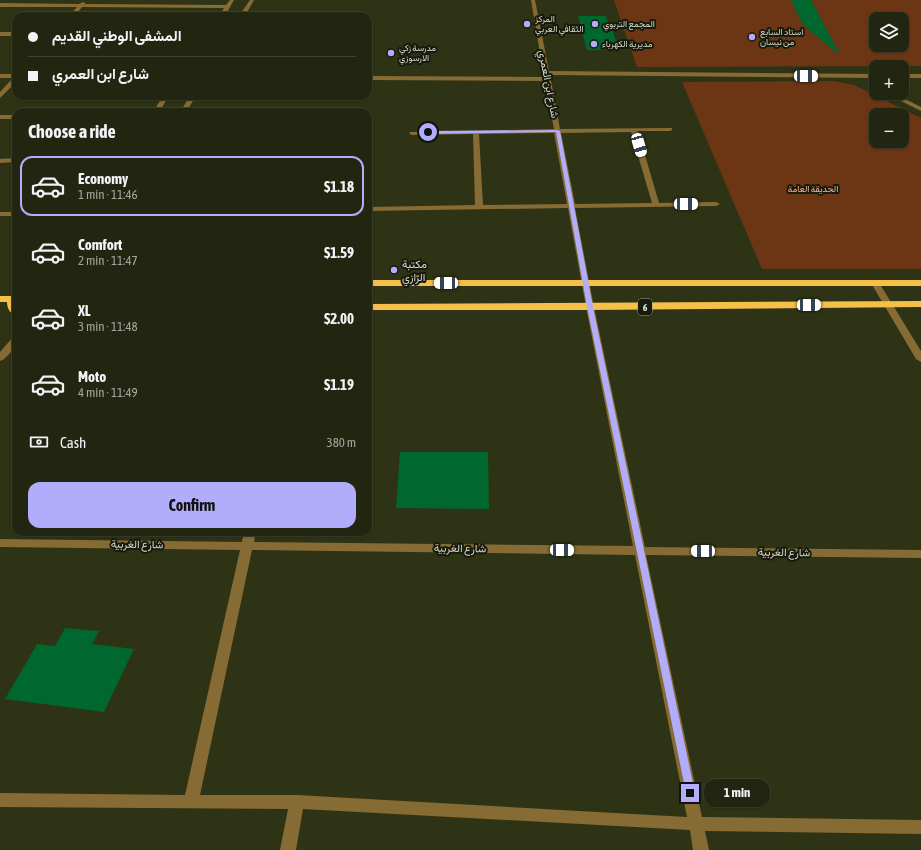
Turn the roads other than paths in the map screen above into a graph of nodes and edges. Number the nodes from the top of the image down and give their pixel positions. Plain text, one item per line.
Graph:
1 (86, 0) edge
2 (232, 0) edge
3 (252, 0) edge
4 (533, 0) edge
5 (0, 5) edge
6 (81, 6) junction
7 (227, 7) junction
8 (76, 12) edge
9 (224, 12) edge
10 (244, 12) edge
11 (0, 34) edge
12 (12, 34) edge
13 (0, 76) edge
14 (548, 76) junction
15 (865, 76) junction
16 (869, 76) edge
17 (909, 76) edge
18 (921, 76) edge
19 (12, 77) edge
20 (372, 78) edge
21 (869, 79) edge
22 (12, 82) edge
23 (0, 96) edge
24 (902, 100) edge
25 (921, 109) edge
26 (0, 117) edge
27 (12, 117) edge
28 (670, 129) dead end
29 (634, 130) junction
30 (557, 131) junction
31 (476, 132) junction
32 (412, 133) dead end
33 (12, 160) edge
34 (0, 161) edge
35 (716, 204) dead end
36 (656, 205) junction
37 (572, 206) junction
38 (479, 207) junction
39 (372, 209) edge
40 (0, 214) edge
41 (12, 214) edge
42 (372, 283) edge
43 (587, 283) junction
44 (875, 283) junction
45 (921, 283) edge
46 (12, 297) edge
47 (0, 299) edge
48 (887, 304) junction
49 (921, 304) edge
50 (372, 307) edge
51 (590, 307) junction
52 (12, 344) edge
53 (0, 358) edge
54 (921, 359) edge
55 (249, 536) edge
56 (0, 543) edge
57 (247, 546) junction
58 (640, 550) junction
59 (921, 554) edge
60 (0, 800) edge
61 (191, 802) junction
62 (297, 802) junction
63 (697, 824) junction
64 (921, 827) edge
65 (288, 850) edge
66 (702, 850) edge

1 - 6 street
2 - 7 street
3 - 10 street
4 - 14 street, شارع ابن العمري
5 - 6 street
6 - 7 street
6 - 8 street
7 - 9 street
11 - 12 street
13 - 19 street
14 - 15 street
14 - 20 street
14 - 30 street, شارع ابن العمري
15 - 16 street
15 - 21 street
17 - 18 street
22 - 23 street
24 - 25 street
26 - 27 street
28 - 29 street
29 - 30 street
29 - 36 street
30 - 31 street
30 - 37 street, شارع ابن العمري
31 - 32 street
31 - 38 street
33 - 34 street
35 - 36 street
36 - 37 street
37 - 38 street
37 - 43 street, شارع ابن العمري
38 - 39 street
40 - 41 street
42 - 43 highway, 6
43 - 44 highway, 6
43 - 51 street, شارع ابن العمري
44 - 45 highway, 6
44 - 48 street
46 - 47 highway
48 - 49 highway, 6
48 - 51 highway, 6
48 - 54 street
50 - 51 highway, 6
51 - 58 street, شارع ابن العمري
52 - 53 street
55 - 57 street
56 - 57 street, شارع الغربية
57 - 58 street, شارع الغربية
57 - 61 street
58 - 59 street, شارع الغربية
58 - 63 street, شارع ابن العمري
60 - 61 street
61 - 62 street
62 - 63 street
62 - 65 street
63 - 64 street
63 - 66 street, شارع ابن العمري

